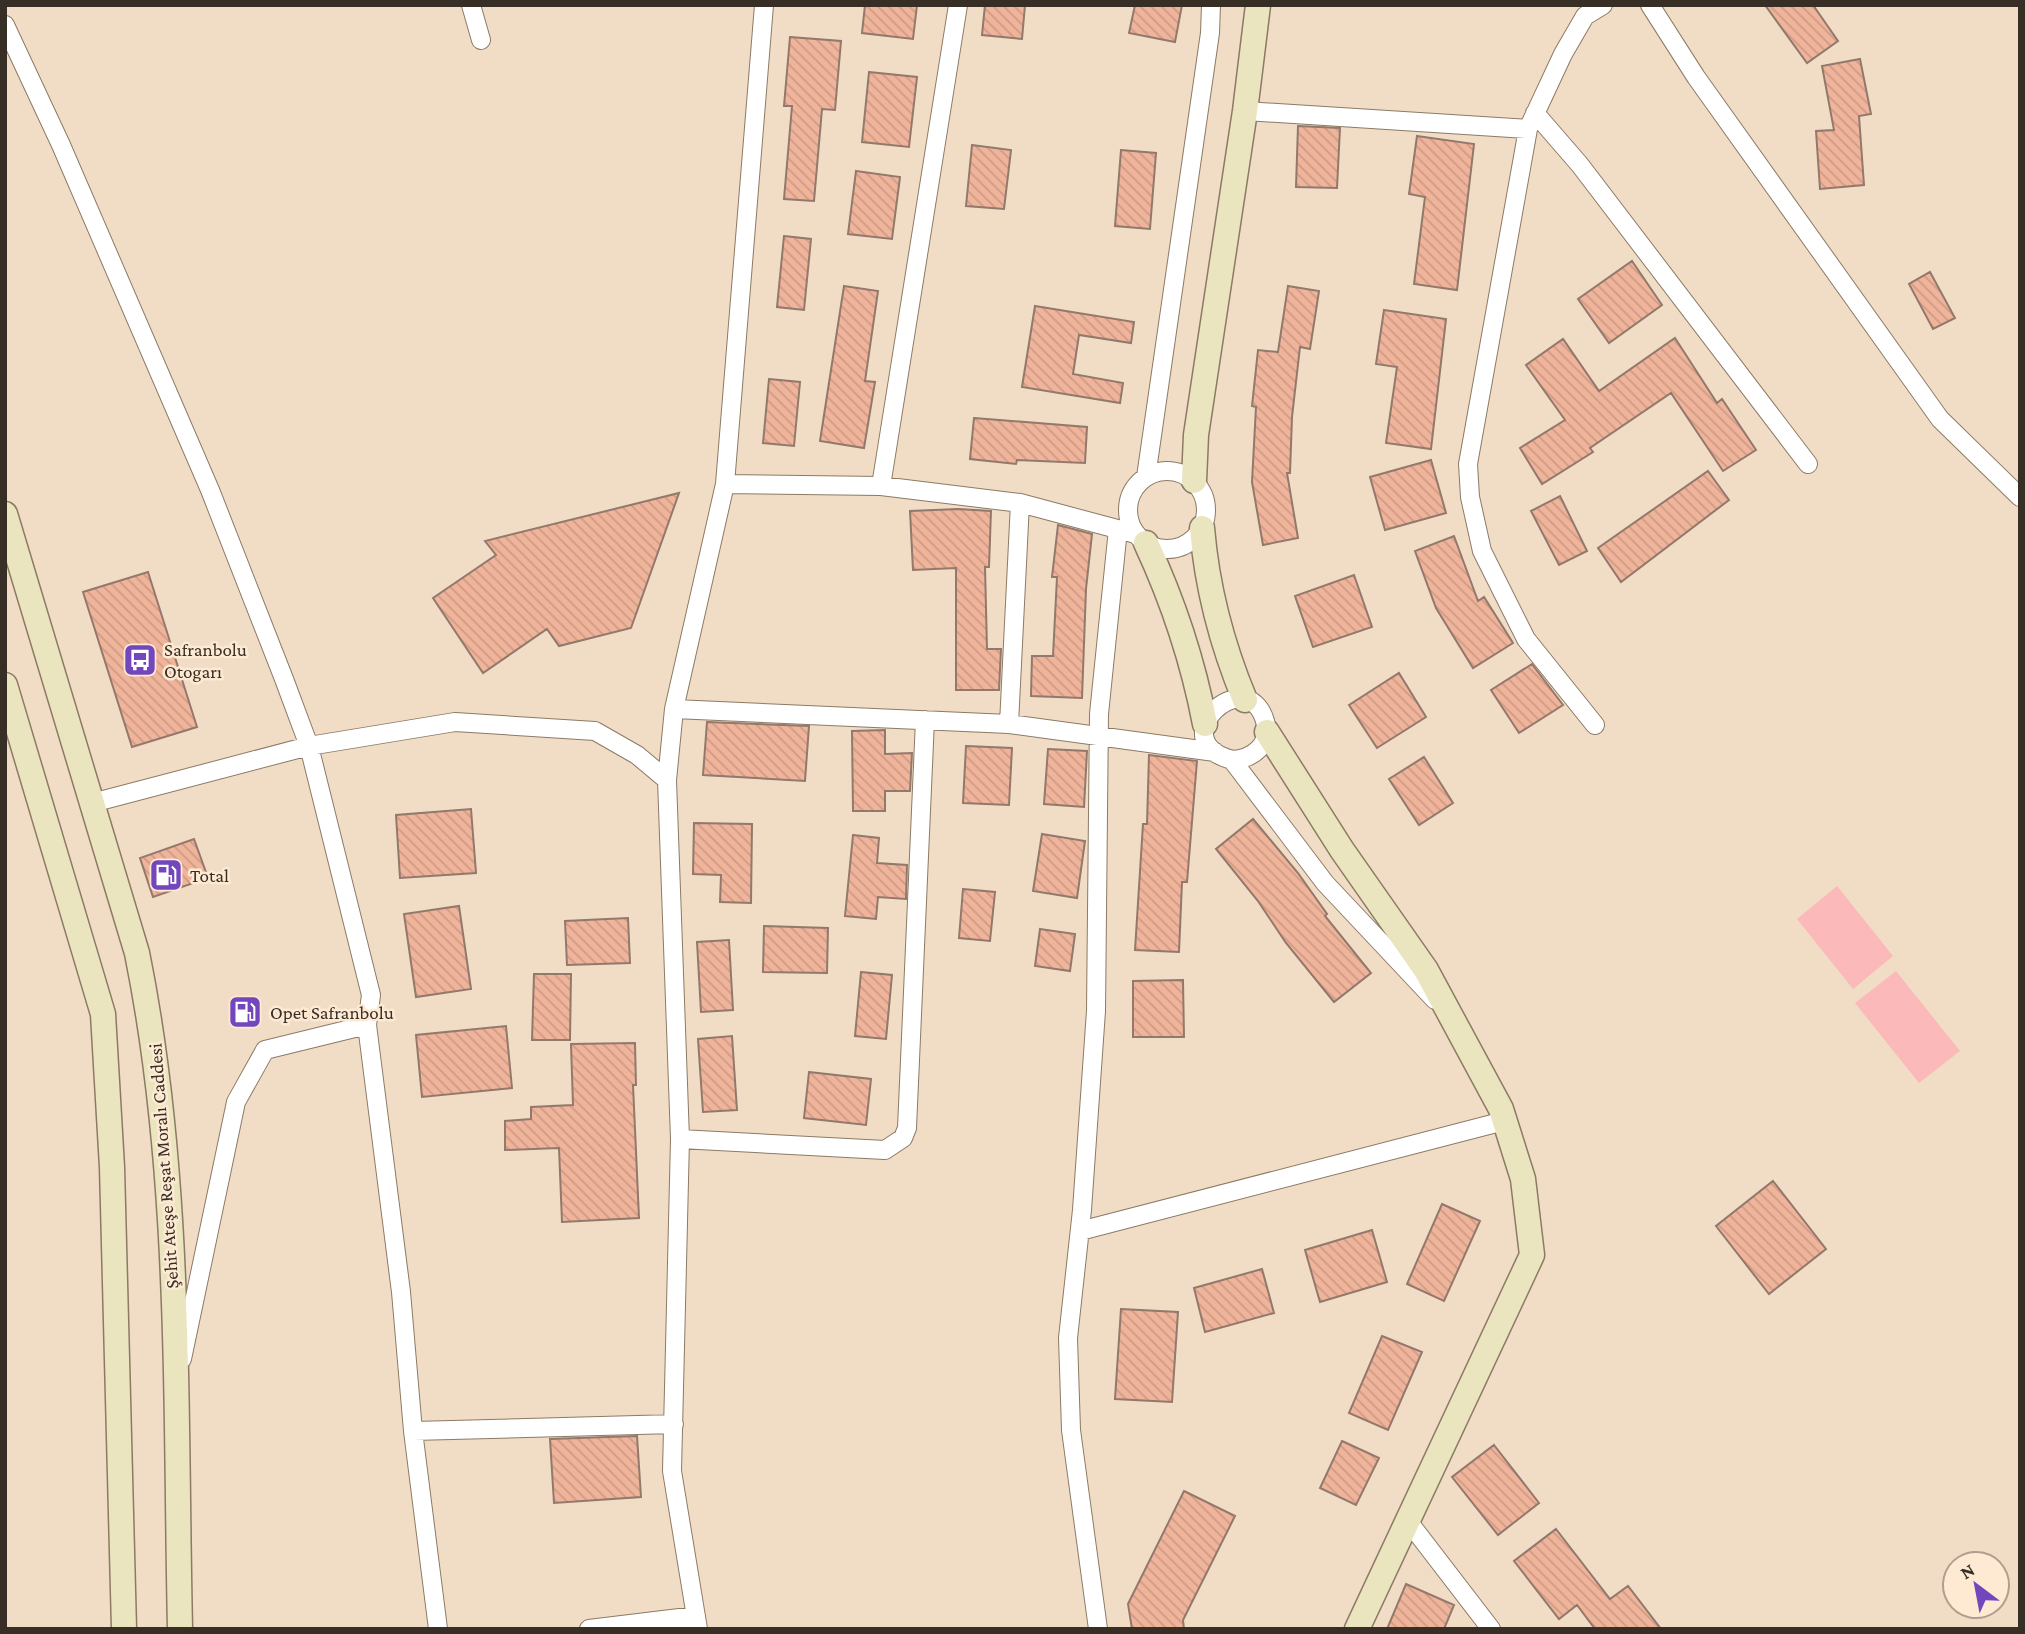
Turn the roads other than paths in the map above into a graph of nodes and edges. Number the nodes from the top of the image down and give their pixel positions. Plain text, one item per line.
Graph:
1 (471, 5) edge
2 (764, 5) edge
3 (958, 5) edge
4 (1211, 5) edge
5 (1258, 5) edge
6 (1603, 5) edge
7 (1650, 5) edge
8 (5, 25) edge
9 (481, 40) dead end
10 (1245, 111) junction
11 (1531, 121) junction
12 (1808, 464) dead end
13 (1146, 477) junction
14 (1194, 481) junction
15 (725, 485) junction
16 (881, 486) junction
17 (2020, 497) edge
18 (1020, 503) junction
19 (5, 514) edge
20 (1202, 528) junction
21 (1118, 529) junction
22 (1141, 539) junction
23 (5, 685) edge
24 (1245, 701) junction
25 (674, 709) junction
26 (925, 720) junction
27 (1009, 724) junction
28 (1205, 724) junction
29 (1595, 725) dead end
30 (1267, 732) junction
31 (1100, 736) junction
32 (309, 746) junction
33 (1214, 752) junction
34 (1232, 760) junction
35 (667, 780) junction
36 (92, 803) junction
37 (1453, 1020) junction
38 (367, 1025) junction
39 (1504, 1121) junction
40 (680, 1139) junction
41 (1080, 1231) junction
42 (175, 1397) junction
43 (674, 1424) junction
44 (413, 1431) junction
45 (1408, 1521) junction
46 (697, 1622) edge
47 (124, 1629) edge
48 (180, 1629) edge
49 (438, 1629) edge
50 (589, 1629) edge
51 (1098, 1629) edge
52 (1357, 1629) edge
53 (1491, 1629) edge

1 - 9 street
2 - 15 street
3 - 16 street
4 - 13 street
5 - 10 main road
6 - 11 street
7 - 17 street
8 - 32 street
10 - 11 street
10 - 14 main road
11 - 12 street
11 - 29 street
13 - 14 street
13 - 22 street
14 - 20 street
15 - 16 street
15 - 25 street
16 - 18 street
18 - 21 street
18 - 27 street
19 - 36 main road, Şehit Ateşe Reşat Moralı Caddesi
20 - 22 street
20 - 24 main road
21 - 22 street
21 - 31 street
22 - 28 main road
23 - 47 main road
24 - 28 street
24 - 30 street
25 - 26 street
25 - 35 street
26 - 27 street
26 - 40 street
27 - 31 street
28 - 33 street
30 - 34 street
30 - 37 main road
31 - 33 street
31 - 41 street
32 - 35 street
32 - 36 street
32 - 38 street
33 - 34 street
34 - 37 street
35 - 40 street
36 - 42 main road, Şehit Ateşe Reşat Moralı Caddesi
37 - 39 main road
38 - 42 street
38 - 44 street
39 - 41 street
39 - 45 main road
40 - 43 street
41 - 51 street
42 - 48 main road, Şehit Ateşe Reşat Moralı Caddesi
43 - 44 street
43 - 46 street
44 - 49 street
45 - 52 main road
45 - 53 street
46 - 50 street

